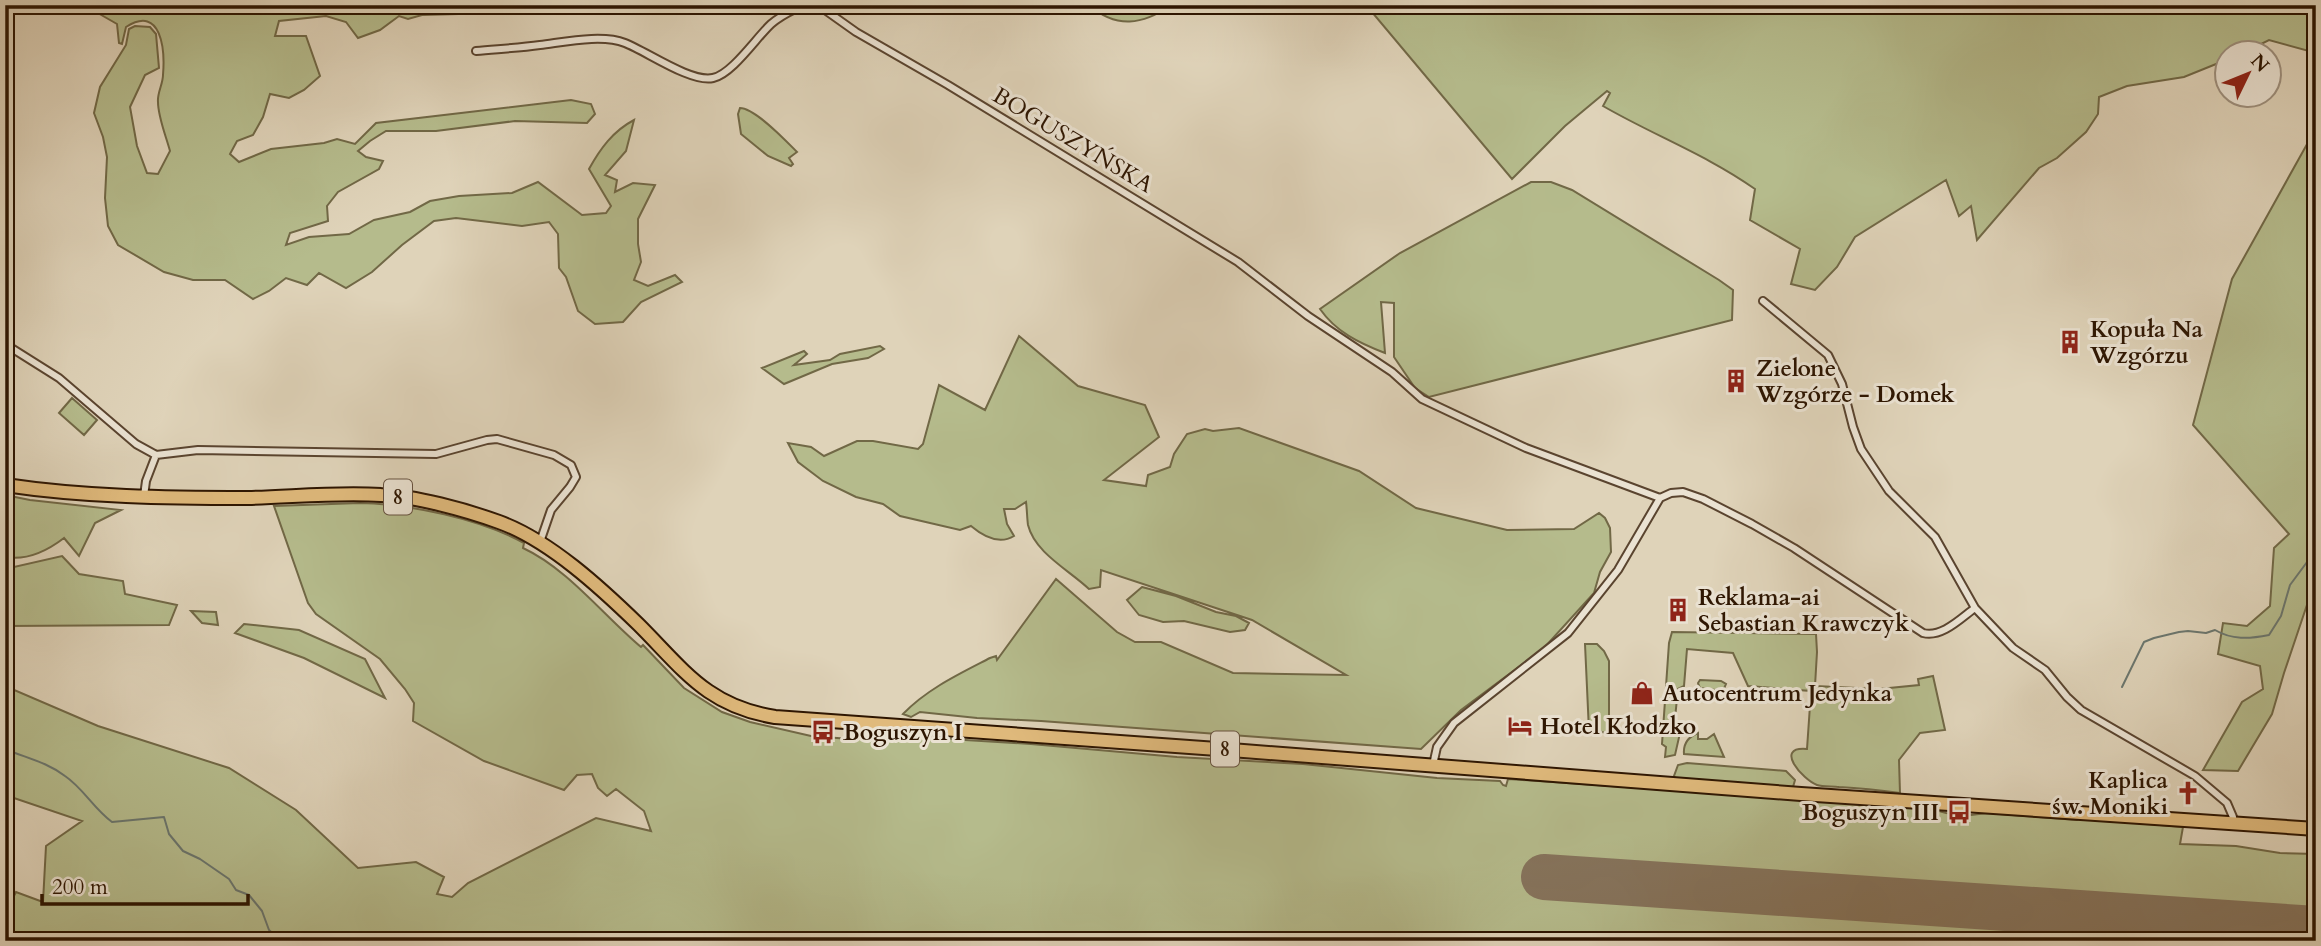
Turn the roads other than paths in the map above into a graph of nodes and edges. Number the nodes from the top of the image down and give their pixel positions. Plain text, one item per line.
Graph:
1 (803, 5) edge
2 (818, 5) edge
3 (476, 51) dead end
4 (1763, 300) dead end
5 (5, 344) edge
6 (156, 455) junction
7 (5, 485) edge
8 (144, 496) junction
9 (1660, 498) junction
10 (540, 542) junction
11 (1975, 608) junction
12 (1433, 767) junction
13 (2232, 824) junction
14 (2316, 829) edge

1 - 3 street
2 - 9 street, BOGUSZYŃSKA
4 - 11 street
5 - 6 street
6 - 8 street
6 - 10 street
7 - 8 highway, 8
8 - 10 highway, 8
9 - 11 street
9 - 12 street
10 - 12 highway, 8
11 - 13 street
12 - 13 highway, 8
13 - 14 highway, 8

